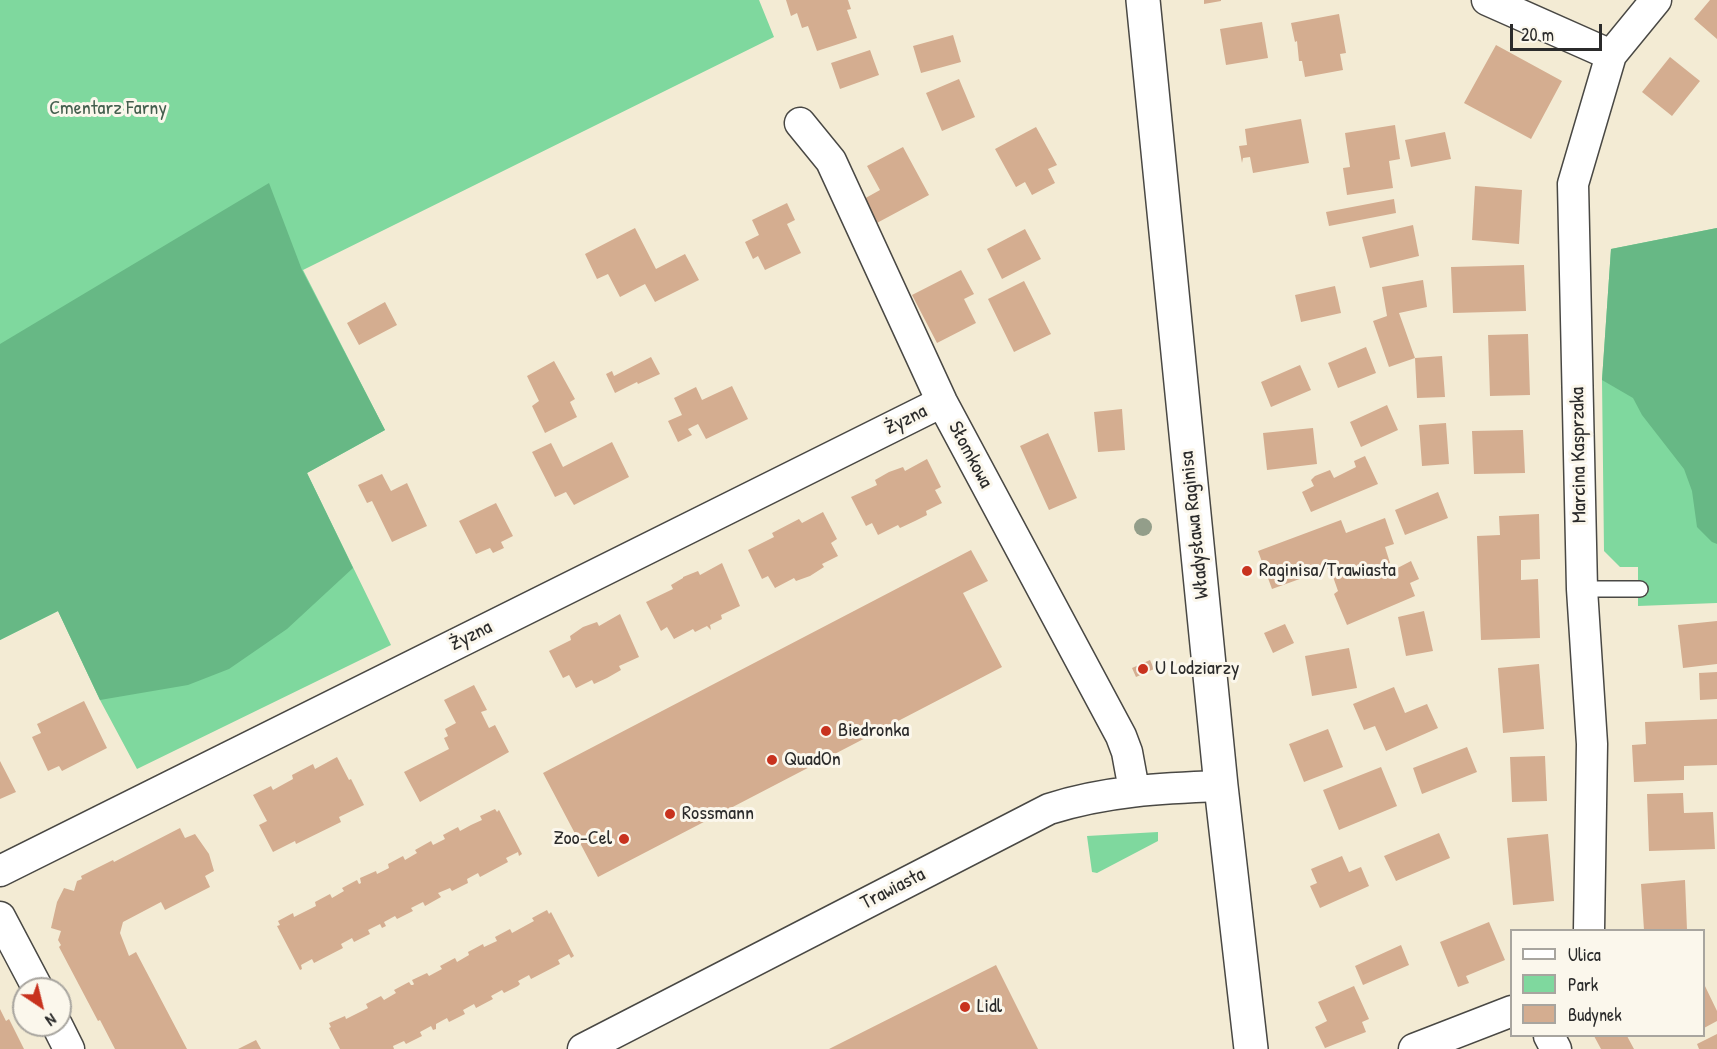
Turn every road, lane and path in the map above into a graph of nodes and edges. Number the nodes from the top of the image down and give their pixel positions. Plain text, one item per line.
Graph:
1 (1143, 0) edge
2 (1487, 0) edge
3 (1656, 0) edge
4 (1611, 55) junction
5 (800, 123) dead end
6 (942, 402) junction
7 (1582, 589) junction
8 (1640, 589) dead end
9 (1221, 786) junction
10 (1134, 790) junction
11 (0, 870) edge
12 (0, 917) edge
13 (1589, 929) edge
14 (32, 977) edge
15 (1510, 1012) edge
16 (584, 1049) edge
17 (1251, 1049) edge
18 (1414, 1049) edge

1 - 9 street, Władysława Raginisa
2 - 4 street
3 - 4 street, Marcina Kasprzaka
4 - 7 street, Marcina Kasprzaka
5 - 6 street, Słomkowa
6 - 10 street, Słomkowa
6 - 11 street, Żyzna
7 - 8 lane
7 - 13 street, Marcina Kasprzaka
9 - 10 street, Trawiasta
9 - 17 street, Władysława Raginisa
10 - 16 street, Trawiasta
12 - 14 street
15 - 18 street

